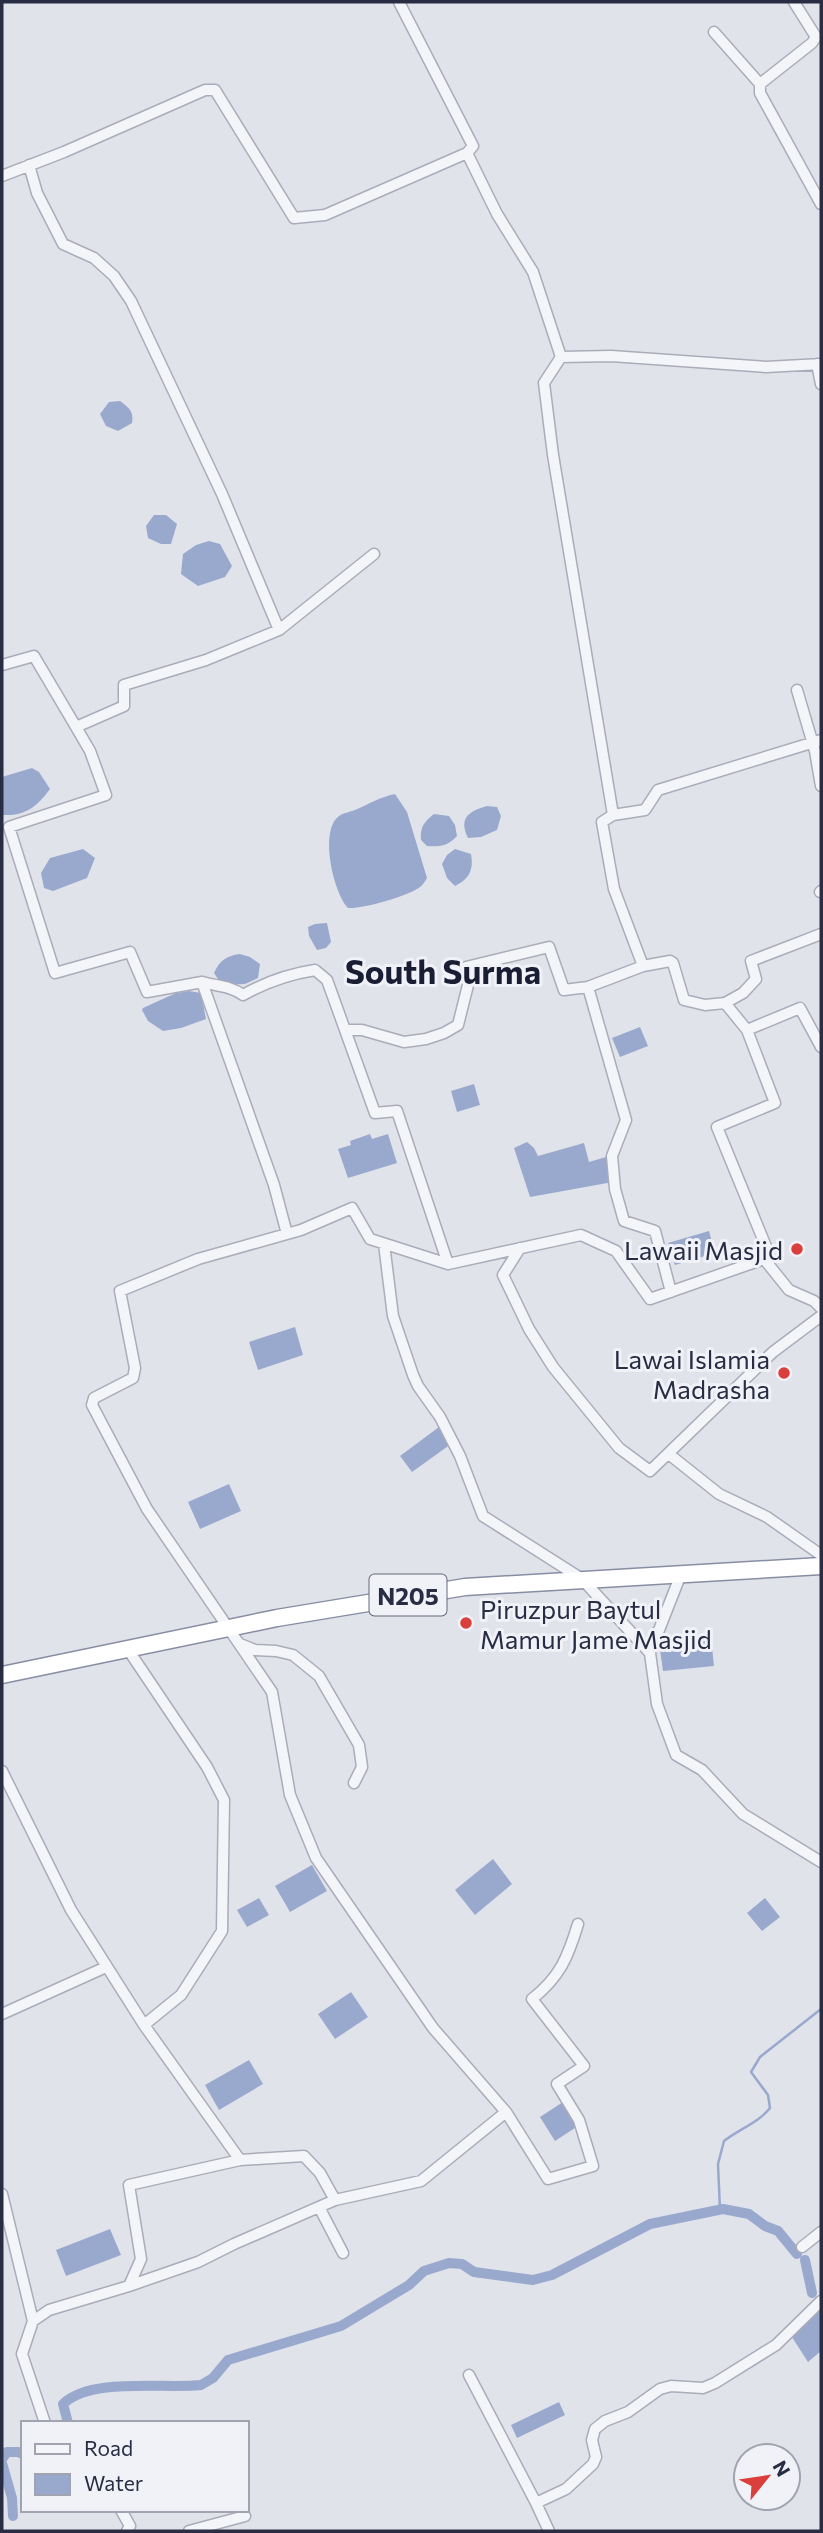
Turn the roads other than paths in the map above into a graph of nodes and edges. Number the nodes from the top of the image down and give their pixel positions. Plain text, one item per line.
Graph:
1 (399, 2) edge
2 (794, 2) edge
3 (714, 32) dead end
4 (760, 84) junction
5 (467, 153) junction
6 (29, 165) junction
7 (2, 176) edge
8 (821, 204) edge
9 (561, 356) junction
10 (819, 364) edge
11 (821, 384) edge
12 (374, 554) dead end
13 (279, 630) junction
14 (2, 665) edge
15 (797, 690) dead end
16 (76, 727) junction
17 (817, 742) edge
18 (821, 786) edge
19 (613, 815) junction
20 (821, 934) edge
21 (642, 965) junction
22 (202, 982) junction
23 (588, 987) junction
24 (725, 1003) junction
25 (345, 1030) junction
26 (747, 1030) junction
27 (821, 1047) edge
28 (287, 1234) junction
29 (384, 1244) junction
30 (520, 1248) junction
31 (764, 1259) junction
32 (449, 1264) junction
33 (671, 1292) junction
34 (821, 1308) edge
35 (821, 1316) edge
36 (670, 1455) junction
37 (821, 1555) edge
38 (821, 1566) edge
39 (681, 1574) junction
40 (582, 1579) junction
41 (229, 1628) junction
42 (240, 1644) junction
43 (127, 1648) junction
44 (650, 1653) junction
45 (2, 1675) edge
46 (2, 1771) edge
47 (354, 1783) dead end
48 (821, 1862) edge
49 (578, 1924) dead end
50 (106, 1967) junction
51 (2, 2014) edge
52 (144, 2025) junction
53 (506, 2112) junction
54 (240, 2160) junction
55 (2, 2194) edge
56 (335, 2200) junction
57 (318, 2207) junction
58 (821, 2232) edge
59 (7, 2236) edge
60 (802, 2247) dead end
61 (343, 2253) dead end
62 (129, 2286) junction
63 (821, 2301) edge
64 (33, 2321) junction
65 (469, 2375) dead end
66 (44, 2421) edge
67 (536, 2503) junction
68 (122, 2512) edge
69 (246, 2516) dead end
70 (127, 2531) edge
71 (189, 2531) edge
72 (549, 2531) edge

1 - 5 street
2 - 4 street
3 - 4 street
4 - 8 street
5 - 6 street
5 - 9 street
6 - 7 street
6 - 13 street
9 - 10 street
9 - 19 street
10 - 11 street
12 - 13 street
13 - 16 street
14 - 16 street
15 - 17 street
16 - 22 street
17 - 18 street
17 - 19 street
19 - 21 street
20 - 24 street
21 - 23 street
21 - 24 street
22 - 25 street
22 - 28 street
23 - 25 street
23 - 33 street
24 - 26 street
25 - 32 street
26 - 27 street
26 - 31 street
28 - 29 street
28 - 41 street
29 - 32 street
29 - 40 street
30 - 32 street
30 - 33 street
30 - 36 street
31 - 33 street
31 - 34 street
35 - 36 street
36 - 37 street
38 - 39 highway, N205
39 - 40 highway, N205
39 - 44 street
40 - 41 highway, N205
40 - 44 street
41 - 42 street
41 - 43 highway, N205
42 - 47 street
42 - 53 street
43 - 45 highway, N205
43 - 52 street
44 - 48 street
46 - 50 street
49 - 53 street
50 - 51 street
50 - 52 street
52 - 54 street
53 - 56 street
54 - 56 street
54 - 62 street
55 - 59 street
56 - 57 street
57 - 61 street
57 - 62 street
58 - 60 street
59 - 64 street
62 - 64 street
63 - 67 street
64 - 66 street
65 - 67 street
67 - 72 street
68 - 70 street
69 - 71 street

